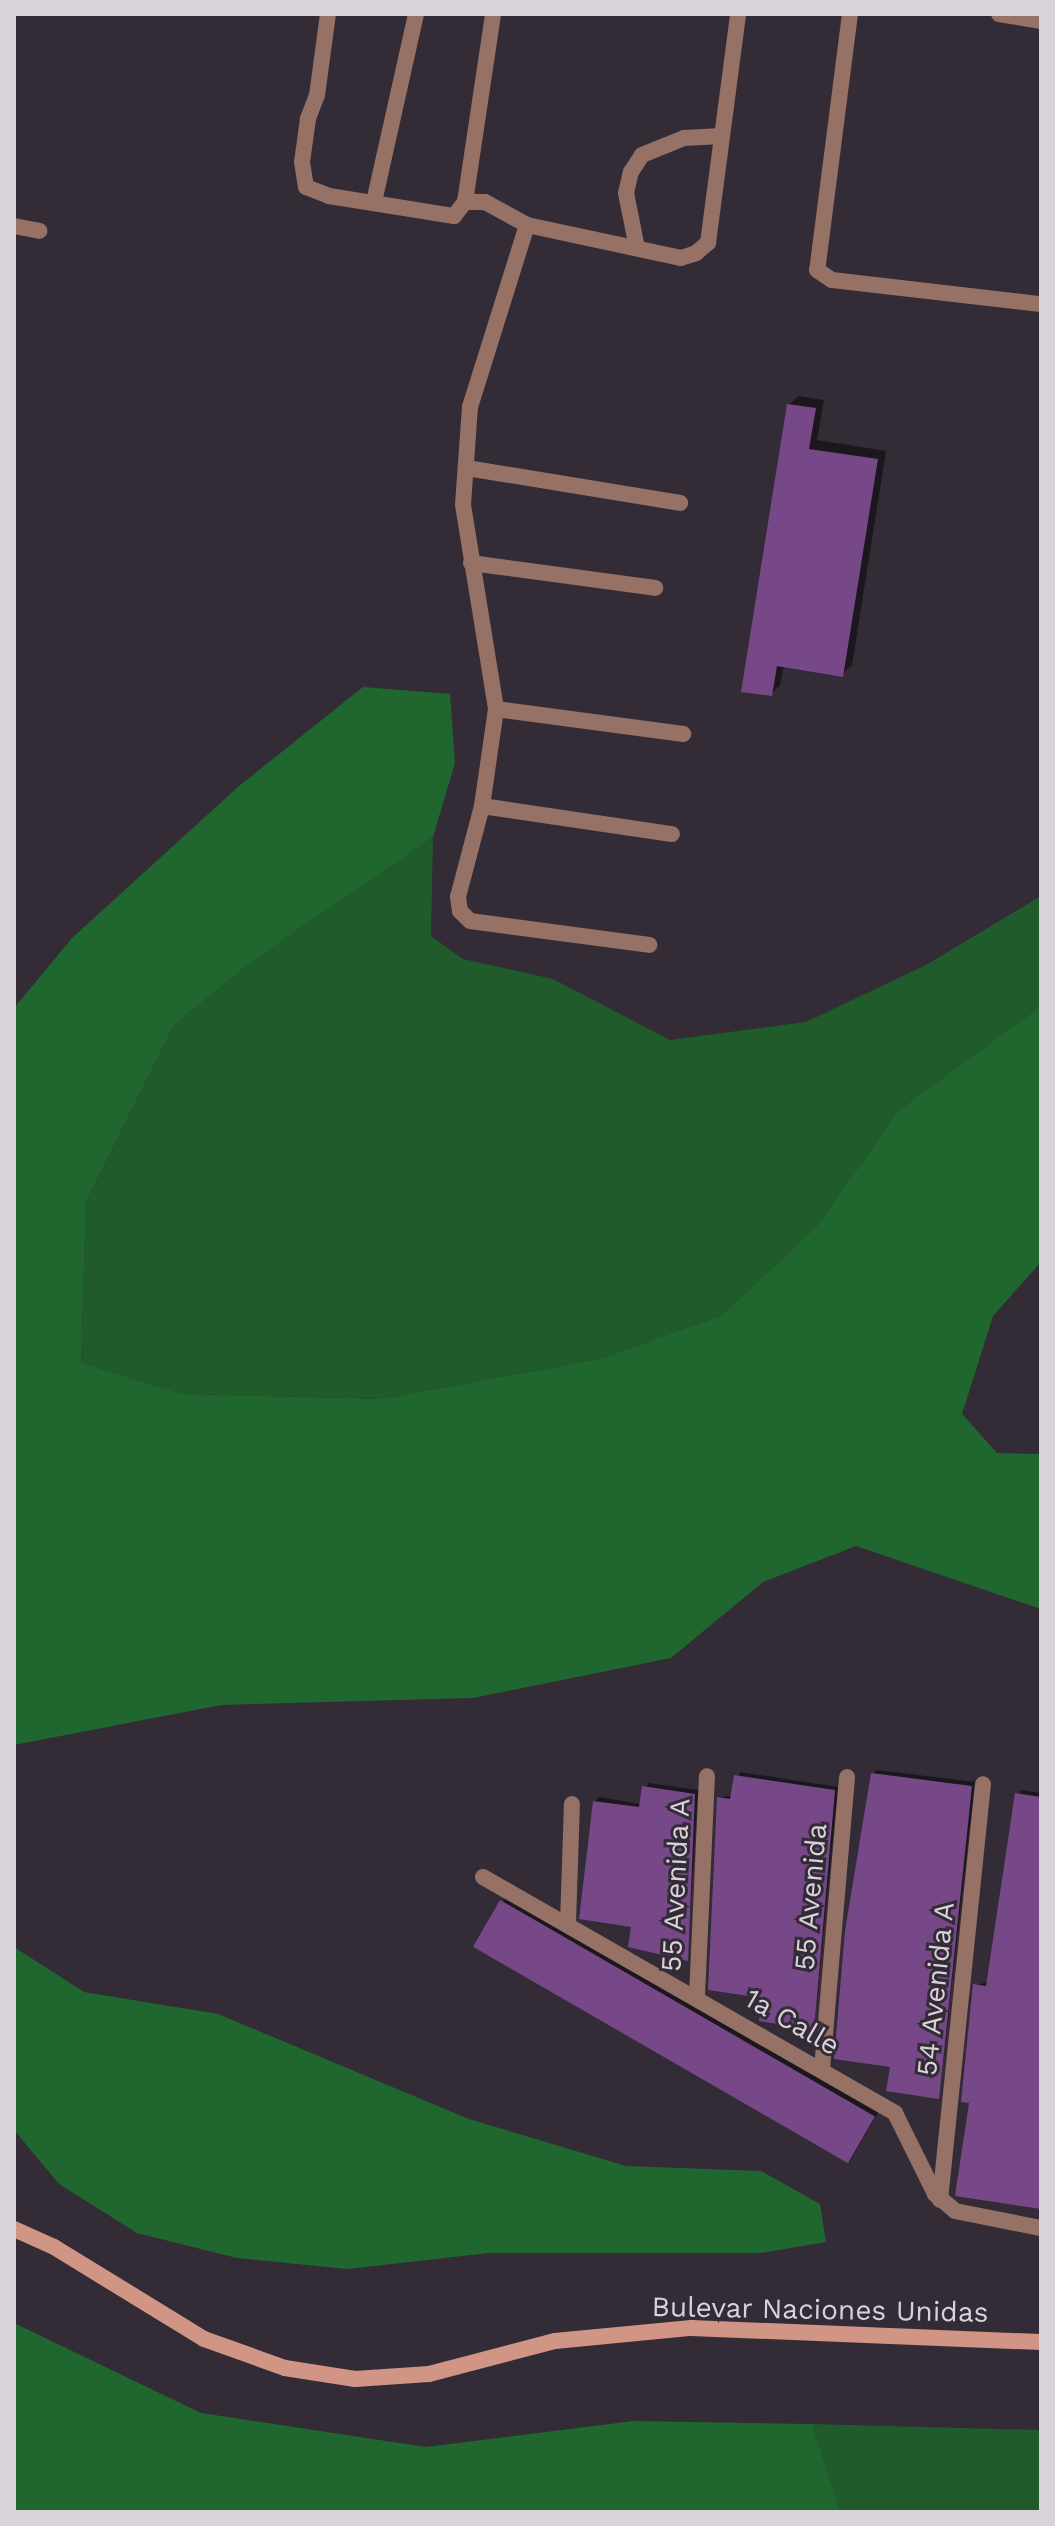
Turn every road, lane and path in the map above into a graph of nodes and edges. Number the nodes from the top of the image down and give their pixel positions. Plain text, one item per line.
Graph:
1 (328, 14) edge
2 (416, 14) edge
3 (493, 14) edge
4 (738, 14) edge
5 (850, 14) edge
6 (999, 14) edge
7 (1041, 21) edge
8 (722, 136) junction
9 (374, 202) junction
10 (465, 202) junction
11 (527, 225) junction
12 (14, 226) edge
13 (40, 231) dead end
14 (637, 248) junction
15 (1041, 304) edge
16 (467, 468) junction
17 (680, 503) dead end
18 (471, 563) junction
19 (655, 588) dead end
20 (496, 709) junction
21 (683, 734) dead end
22 (482, 806) junction
23 (672, 834) dead end
24 (649, 945) dead end
25 (707, 1776) dead end
26 (847, 1777) dead end
27 (983, 1784) dead end
28 (572, 1804) dead end
29 (483, 1877) dead end
30 (568, 1923) junction
31 (697, 1996) junction
32 (822, 2069) junction
33 (940, 2200) junction
34 (1041, 2228) edge
35 (14, 2229) edge
36 (1041, 2342) edge

1 - 9 street
2 - 9 street
3 - 10 street
4 - 8 street
5 - 15 street
6 - 7 street
8 - 14 street
8 - 14 street
9 - 10 street
10 - 11 street
11 - 14 street
11 - 16 street
12 - 13 street
16 - 17 street
16 - 18 street
18 - 19 street
18 - 20 street
20 - 21 street
20 - 22 street
22 - 23 street
22 - 24 street
25 - 31 street, 55 Avenida A
26 - 32 street, 55 Avenida
27 - 33 street, 54 Avenida A
28 - 30 street
29 - 30 street, 1a Calle
30 - 31 street, 1a Calle
31 - 32 street, 1a Calle
32 - 33 street, 1a Calle
33 - 34 street
35 - 36 main road, Bulevar Naciones Unidas

